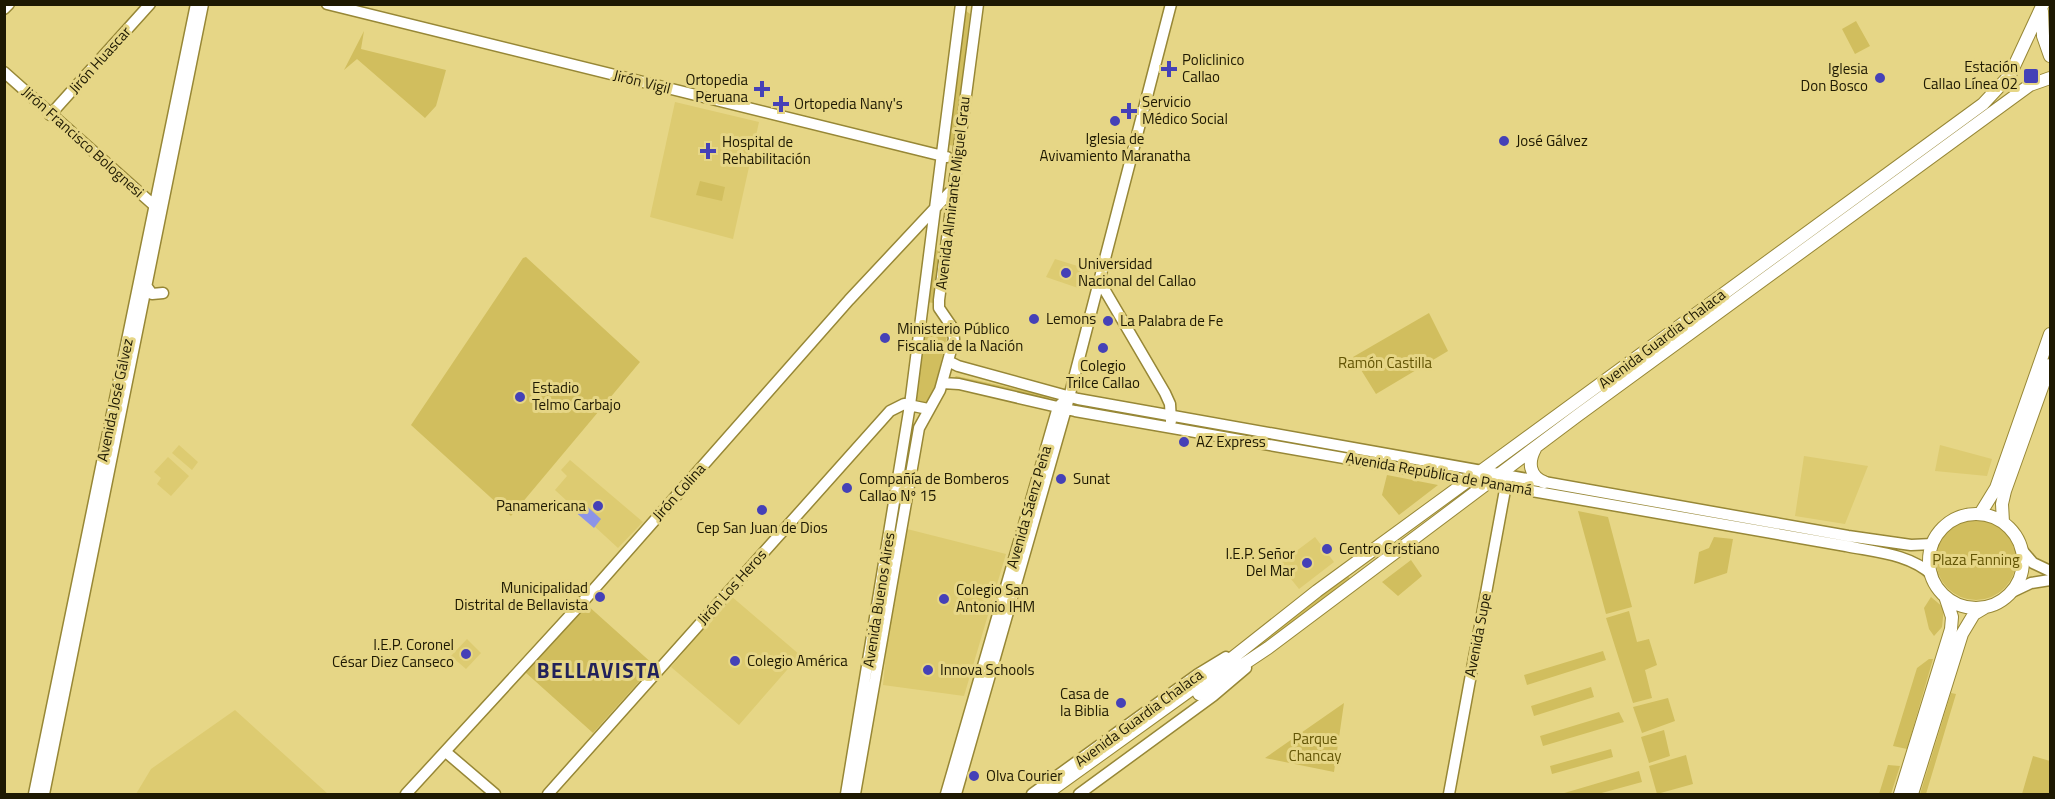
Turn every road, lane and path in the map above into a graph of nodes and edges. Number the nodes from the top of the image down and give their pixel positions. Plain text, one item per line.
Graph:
1 (9, 4) edge
2 (150, 4) edge
3 (196, 4) edge
4 (203, 4) edge
5 (327, 4) edge
6 (961, 4) edge
7 (978, 4) edge
8 (1171, 4) edge
9 (2043, 4) edge
10 (4, 9) edge
11 (2050, 56) edge
12 (4, 72) edge
13 (2050, 78) edge
14 (50, 115) junction
15 (941, 156) junction
16 (956, 159) junction
17 (952, 190) junction
18 (934, 207) junction
19 (158, 209) junction
20 (1814, 226) junction
21 (915, 228) junction
22 (931, 236) junction
23 (1823, 238) junction
24 (928, 253) junction
25 (944, 253) junction
26 (1100, 282) junction
27 (147, 286) junction
28 (163, 293) dead end
29 (1714, 300) junction
30 (1722, 313) junction
31 (945, 317) junction
32 (920, 326) junction
33 (2050, 334) edge
34 (948, 361) junction
35 (2050, 365) edge
36 (942, 383) junction
37 (1069, 397) junction
38 (910, 405) junction
39 (1062, 408) junction
40 (928, 409) junction
41 (1574, 412) junction
42 (1171, 421) junction
43 (1536, 448) junction
44 (1482, 471) junction
45 (1504, 479) junction
46 (1471, 480) junction
47 (1544, 482) junction
48 (1489, 483) junction
49 (1980, 514) junction
50 (2003, 522) junction
51 (1933, 544) junction
52 (2021, 549) junction
53 (1349, 568) junction
54 (2050, 571) edge
55 (1932, 575) junction
56 (1359, 580) junction
57 (2050, 580) edge
58 (2010, 593) junction
59 (1945, 596) junction
60 (1986, 607) junction
61 (1247, 644) junction
62 (1268, 648) junction
63 (1163, 715) junction
64 (447, 753) junction
65 (34, 795) edge
66 (44, 795) edge
67 (406, 795) edge
68 (495, 795) edge
69 (548, 795) edge
70 (846, 795) edge
71 (855, 795) edge
72 (946, 795) edge
73 (956, 795) edge
74 (1032, 795) edge
75 (1046, 795) edge
76 (1059, 795) edge
77 (1079, 795) edge
78 (1449, 795) edge
79 (1900, 795) edge
80 (1912, 795) edge

1 - 10 main road
2 - 14 main road, Jirón Huascar
3 - 19 main road, Avenida José Gálvez
4 - 19 main road, Avenida José Gálvez
5 - 15 main road, Jirón Vigil
6 - 15 main road, Avenida Almirante Miguel Grau
7 - 16 main road, Avenida Almirante Miguel Grau
8 - 26 main road
9 - 11 main road
9 - 20 main road, Avenida Guardia Chalaca
12 - 14 main road, Jirón Francisco Bolognesi
13 - 23 main road, Avenida Guardia Chalaca
14 - 19 main road, Jirón Francisco Bolognesi
15 - 16 main road, Jirón Vigil
15 - 18 main road, Avenida Almirante Miguel Grau
16 - 17 main road, Avenida Almirante Miguel Grau
17 - 18 main road, Jirón Colina
17 - 25 main road, Avenida Almirante Miguel Grau
18 - 21 main road, Jirón Colina
18 - 22 main road, Avenida Almirante Miguel Grau
19 - 27 main road, Avenida José Gálvez
19 - 65 main road, Avenida José Gálvez
20 - 23 main road
20 - 29 main road, Avenida Guardia Chalaca
21 - 22 main road
21 - 64 main road, Jirón Colina
22 - 24 main road, Avenida Almirante Miguel Grau
23 - 30 main road, Avenida Guardia Chalaca
24 - 25 main road
24 - 32 main road, Avenida Almirante Miguel Grau
25 - 31 main road, Avenida Almirante Miguel Grau
26 - 37 main road
26 - 42 main road
27 - 28 main road
27 - 66 main road, Avenida José Gálvez
29 - 30 main road
29 - 41 main road, Avenida Guardia Chalaca
30 - 41 main road, Avenida Guardia Chalaca
31 - 32 main road
31 - 34 main road, Avenida Almirante Miguel Grau
32 - 38 main road, Avenida Almirante Miguel Grau
33 - 49 main road
34 - 36 main road, Avenida Almirante Miguel Grau
34 - 37 main road, Avenida República de Panamá
35 - 50 main road
36 - 39 main road, Avenida República de Panamá
36 - 40 main road, Avenida Almirante Miguel Grau
37 - 39 main road
37 - 42 main road, Avenida República de Panamá
38 - 40 main road
38 - 69 main road, Jirón Los Heros
38 - 70 main road, Avenida Buenos Aires
39 - 42 main road, Avenida República de Panamá
39 - 72 main road, Avenida Sáenz Peña
39 - 73 main road, Avenida Sáenz Peña
40 - 71 main road, Avenida Buenos Aires
41 - 43 main road, Avenida Guardia Chalaca
41 - 44 main road, Avenida Guardia Chalaca
42 - 44 main road, Avenida República de Panamá
42 - 46 main road, Avenida República de Panamá
43 - 45 main road, Avenida Guardia Chalaca
43 - 47 main road
44 - 45 main road, Avenida República de Panamá
44 - 46 main road, Avenida Guardia Chalaca
45 - 47 main road, Avenida República de Panamá
45 - 48 main road, Avenida Guardia Chalaca
45 - 55 main road, Avenida República de Panamá
45 - 78 main road, Avenida Supe
46 - 48 main road, Avenida República de Panamá
46 - 53 main road, Avenida Guardia Chalaca
47 - 51 main road, Avenida República de Panamá
48 - 56 main road, Avenida Guardia Chalaca
49 - 50 main road
49 - 51 main road
50 - 52 main road
51 - 55 main road
52 - 54 main road
52 - 58 main road
53 - 56 main road
53 - 61 main road, Avenida Guardia Chalaca
55 - 59 main road
56 - 62 main road, Avenida Guardia Chalaca
57 - 58 main road
58 - 60 main road
59 - 60 main road
59 - 79 main road
60 - 80 main road
61 - 63 main road, Avenida Guardia Chalaca
61 - 74 main road, Avenida Guardia Chalaca
62 - 63 main road, Avenida Guardia Chalaca
62 - 77 main road, Avenida Guardia Chalaca
63 - 75 main road, Avenida Guardia Chalaca
63 - 76 main road, Avenida Guardia Chalaca
64 - 67 main road, Jirón Colina
64 - 68 main road

